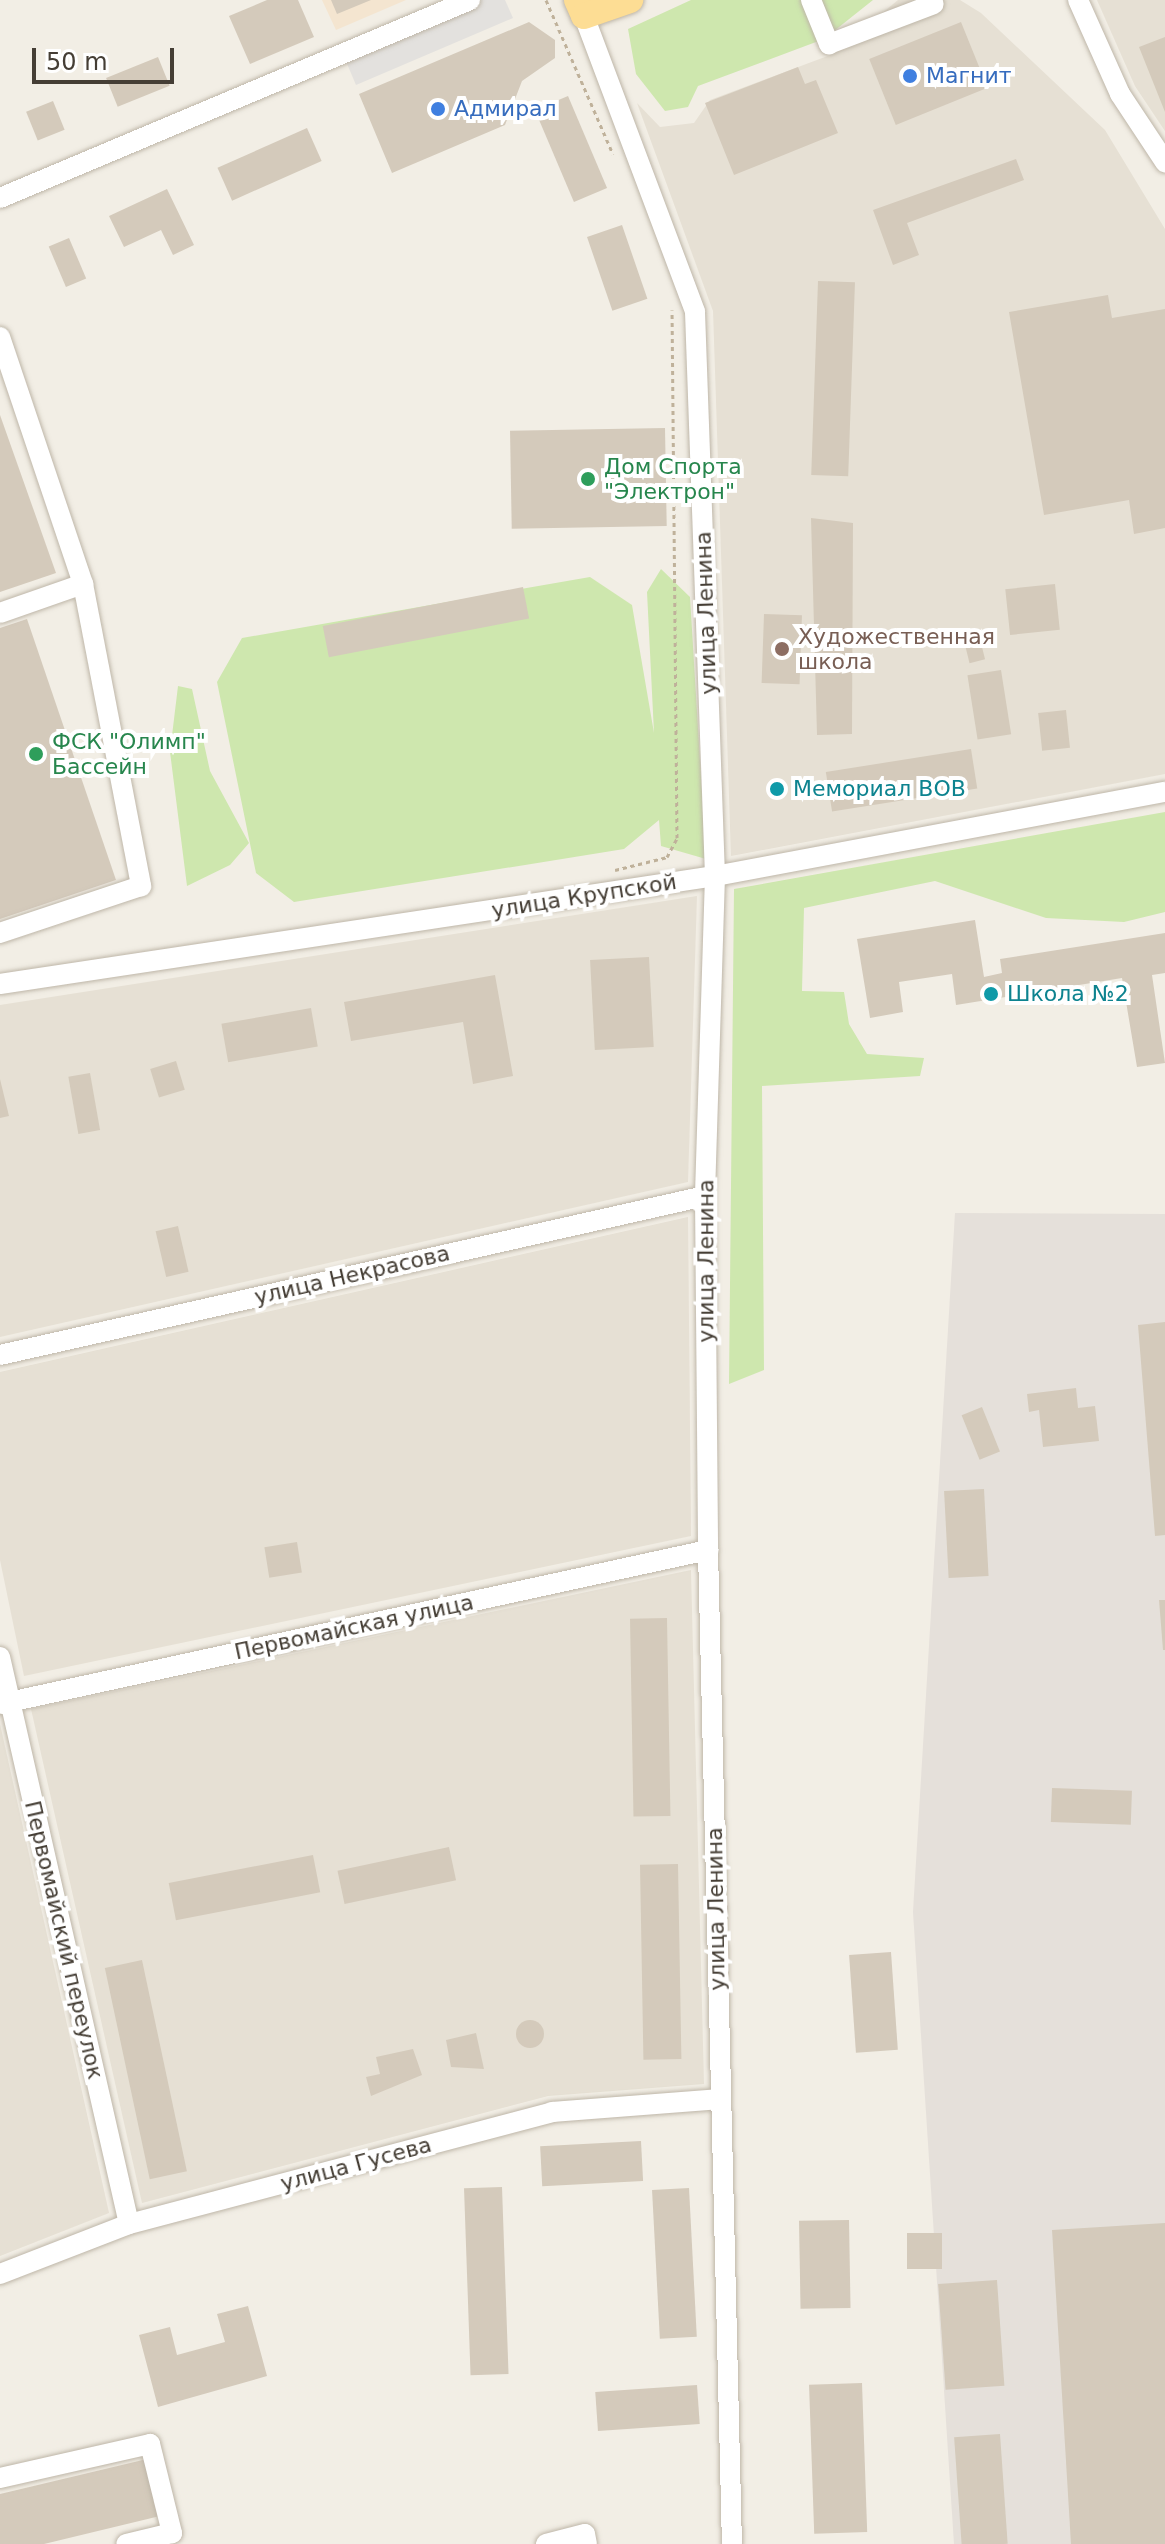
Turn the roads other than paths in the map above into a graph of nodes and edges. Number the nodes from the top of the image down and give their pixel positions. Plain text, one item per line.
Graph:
1 (470, 0) edge
2 (630, 0) edge
3 (811, 0) edge
4 (1078, 0) edge
5 (934, 4) dead end
6 (580, 8) edge
7 (1165, 162) edge
8 (0, 198) edge
9 (0, 337) edge
10 (83, 584) junction
11 (0, 613) edge
12 (1165, 792) edge
13 (715, 876) junction
14 (0, 933) edge
15 (0, 984) edge
16 (705, 1196) junction
17 (0, 1355) edge
18 (708, 1550) junction
19 (0, 1657) edge
20 (5, 1703) edge
21 (721, 2099) junction
22 (129, 2224) junction
23 (0, 2274) edge
24 (0, 2478) edge
25 (126, 2544) edge
26 (546, 2544) edge
27 (587, 2544) edge
28 (732, 2544) edge

1 - 8 street
2 - 6 main road
3 - 5 street
4 - 7 street
6 - 13 street, улица Ленина
9 - 10 street
10 - 11 street
10 - 14 street
12 - 13 street, улица Крупской
13 - 15 street, улица Крупской
13 - 16 street, улица Ленина
16 - 17 street, улица Некрасова
16 - 18 street, улица Ленина
18 - 20 street, Первомайская улица
18 - 21 street, улица Ленина
19 - 20 street, Первомайский переулок
20 - 22 street, Первомайский переулок
21 - 22 street, улица Гусева
21 - 28 street, улица Ленина
22 - 23 street, улица Гусева
24 - 25 street
26 - 27 street

